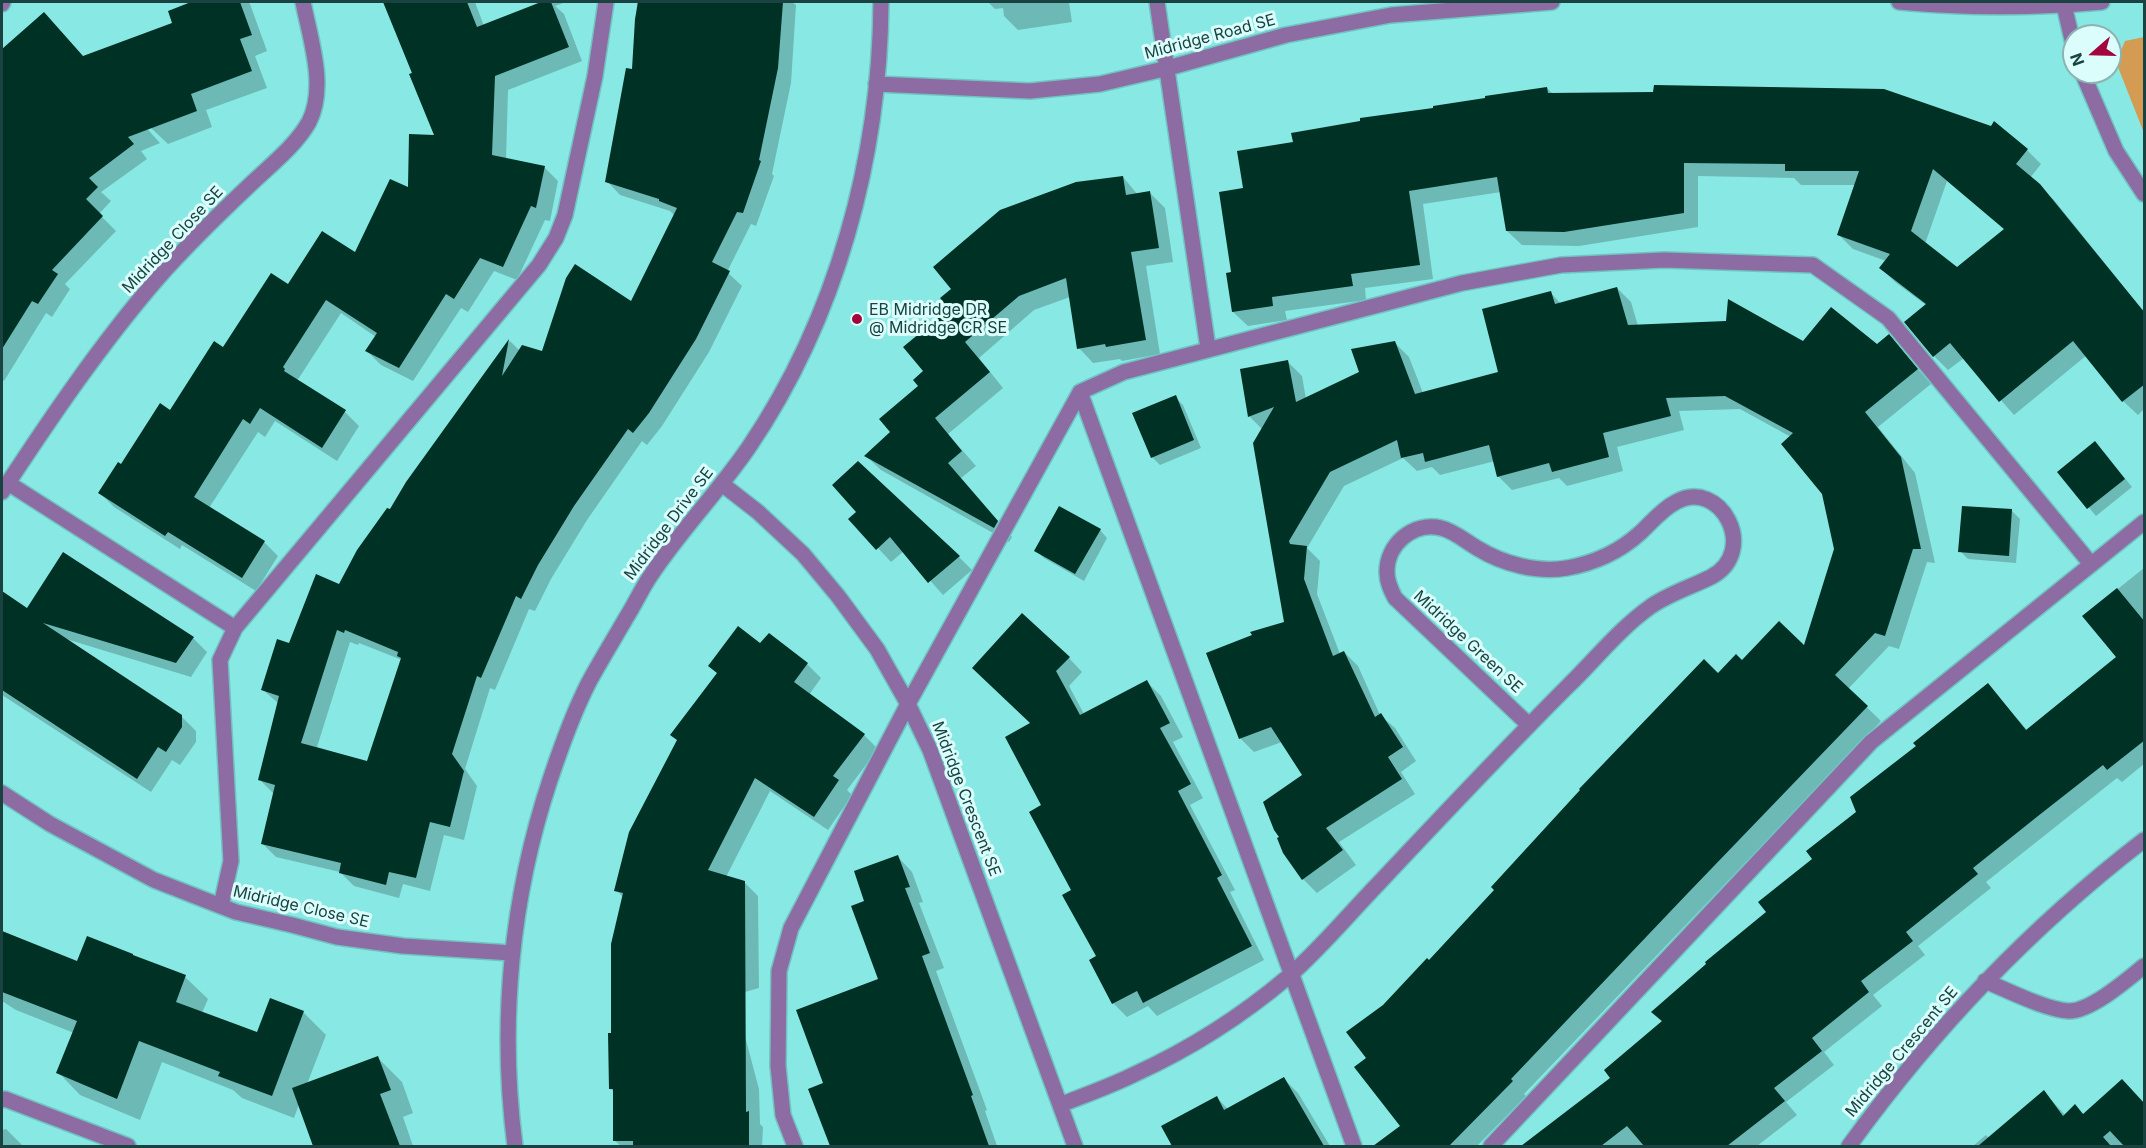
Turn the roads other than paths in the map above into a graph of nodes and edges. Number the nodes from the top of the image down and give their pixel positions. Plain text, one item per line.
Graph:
1 (303, 2) edge
2 (606, 2) edge
3 (880, 2) edge
4 (1157, 2) edge
5 (1552, 2) edge
6 (1899, 2) edge
7 (2102, 2) edge
8 (2064, 5) junction
9 (2068, 24) edge
10 (1168, 68) junction
11 (876, 84) junction
12 (2087, 84) edge
13 (2145, 194) edge
14 (1208, 348) junction
15 (1080, 392) junction
16 (722, 484) junction
17 (4, 487) edge
18 (2145, 522) edge
19 (2091, 564) junction
20 (235, 628) junction
21 (908, 704) junction
22 (1529, 725) junction
23 (2, 793) edge
24 (2145, 840) edge
25 (221, 906) junction
26 (512, 953) junction
27 (2145, 966) edge
28 (1292, 974) junction
29 (1985, 981) junction
30 (2, 1100) edge
31 (1060, 1105) junction
32 (128, 1146) edge
33 (515, 1146) edge
34 (795, 1146) edge
35 (1075, 1146) edge
36 (1354, 1146) edge
37 (1491, 1146) edge
38 (1849, 1146) edge

1 - 17 street, Midridge Close SE
2 - 20 street
3 - 11 street, Midridge Drive SE
4 - 10 street
5 - 10 street, Midridge Road SE
6 - 8 street
7 - 8 street
8 - 9 street
10 - 11 street, Midridge Road SE
10 - 14 street
11 - 16 street, Midridge Drive SE
12 - 13 street
14 - 15 street
14 - 19 street
15 - 21 street
15 - 28 street
16 - 21 street, Midridge Crescent SE
16 - 26 street, Midridge Drive SE
17 - 20 street
18 - 19 street
19 - 37 street
20 - 25 street
21 - 31 street, Midridge Crescent SE
21 - 34 street
22 - 22 street, Midridge Green SE
22 - 28 street, Midridge Green SE
23 - 25 street, Midridge Close SE
24 - 29 street, Midridge Crescent SE
25 - 26 street, Midridge Close SE
26 - 33 street, Midridge Drive SE
27 - 29 street
28 - 31 street, Midridge Green SE
28 - 36 street
29 - 38 street, Midridge Crescent SE
30 - 32 street
31 - 35 street, Midridge Crescent SE

